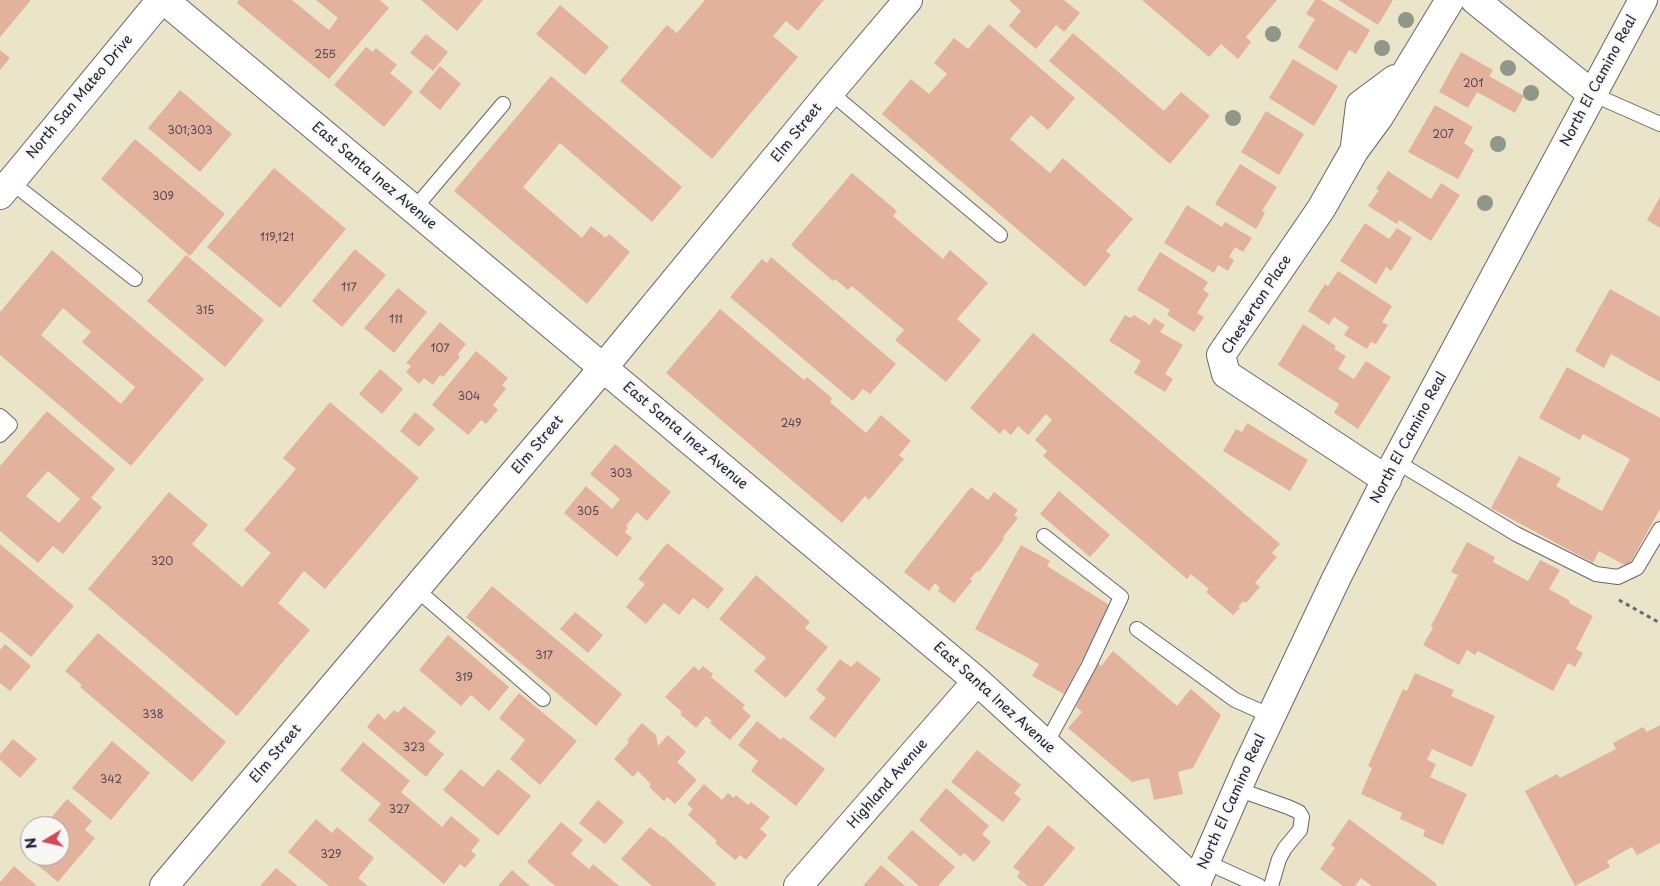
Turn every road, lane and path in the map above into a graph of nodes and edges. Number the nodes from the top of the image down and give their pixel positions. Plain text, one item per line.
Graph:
1 (163, 0) edge
2 (908, 0) edge
3 (1450, 0) edge
4 (1475, 0) edge
5 (1643, 0) edge
6 (830, 92) junction
7 (1592, 94) junction
8 (503, 104) dead end
9 (1660, 124) edge
10 (5, 188) edge
11 (414, 209) junction
12 (1000, 235) dead end
13 (135, 279) dead end
14 (603, 368) junction
15 (0, 416) edge
16 (0, 435) edge
17 (1392, 471) junction
18 (1660, 529) edge
19 (1044, 536) dead end
20 (416, 589) junction
21 (1614, 597) dead end
22 (1660, 624) edge
23 (1137, 629) dead end
24 (977, 681) junction
25 (543, 699) dead end
26 (1271, 716) junction
27 (1046, 744) junction
28 (1238, 789) junction
29 (1199, 877) edge
30 (164, 886) edge
31 (798, 886) edge
32 (1258, 886) edge
33 (1271, 886) edge

1 - 10 street, North San Mateo Drive
1 - 11 street, East Santa Inez Avenue
2 - 6 street, Elm Street
3 - 17 street, Chesterton Place
4 - 7 street
5 - 7 street, North El Camino Real
6 - 12 lane
6 - 14 street, Elm Street
7 - 9 lane
7 - 17 street, North El Camino Real
8 - 11 lane
10 - 13 lane
11 - 14 street, East Santa Inez Avenue
14 - 20 street, Elm Street
14 - 24 street, East Santa Inez Avenue
15 - 16 lane
17 - 18 lane
17 - 26 street, North El Camino Real
19 - 27 lane
20 - 25 lane
20 - 30 street, Elm Street
21 - 22 path
23 - 26 lane
24 - 27 street, East Santa Inez Avenue
24 - 31 street, Highland Avenue
26 - 28 street, North El Camino Real
27 - 29 street, East Santa Inez Avenue
28 - 29 street, North El Camino Real
28 - 33 lane
29 - 32 lane

